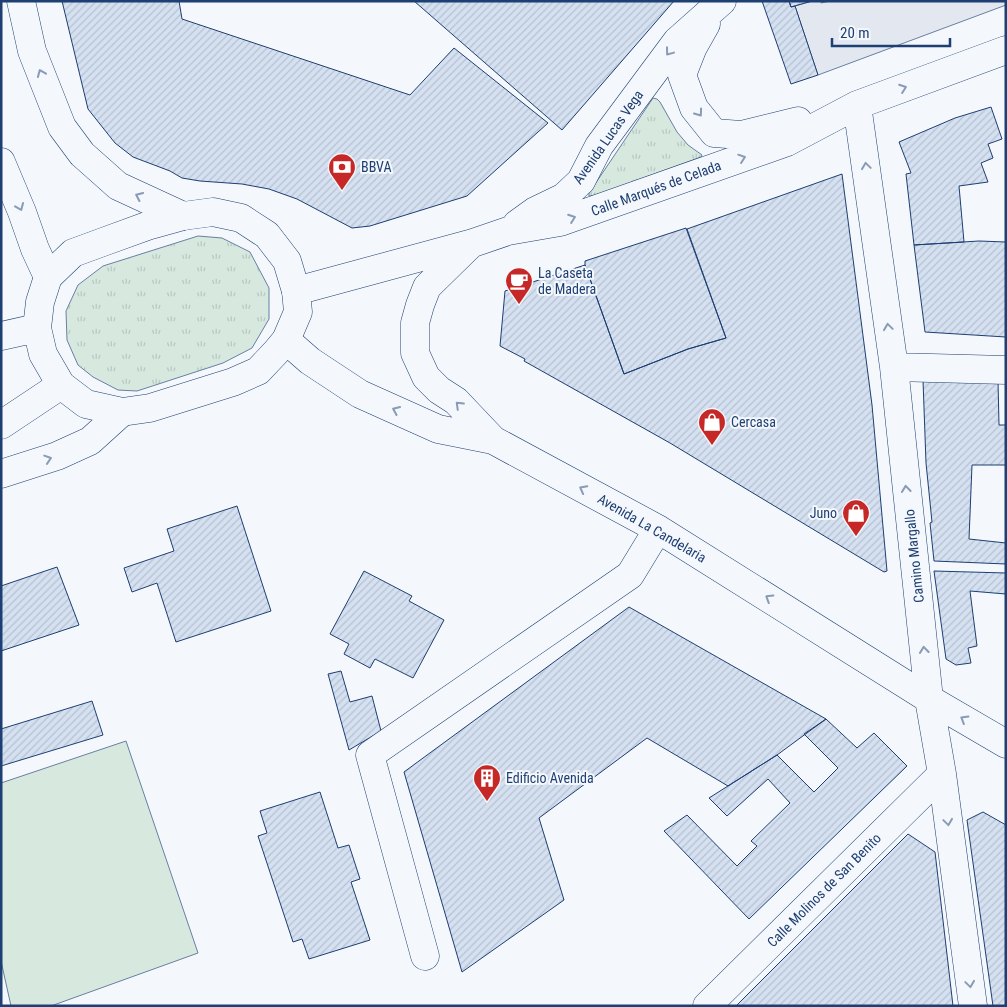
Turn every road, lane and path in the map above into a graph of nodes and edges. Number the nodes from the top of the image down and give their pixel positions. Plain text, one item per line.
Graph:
1 (21, 1) edge
2 (719, 4) edge
3 (1006, 50) edge
4 (857, 105) junction
5 (1, 162) edge
6 (183, 216) junction
7 (508, 231) junction
8 (473, 242) junction
9 (48, 277) junction
10 (296, 291) junction
11 (37, 328) junction
12 (1, 336) edge
13 (286, 340) junction
14 (894, 368) junction
15 (1006, 370) edge
16 (61, 385) junction
17 (122, 412) junction
18 (1, 425) edge
19 (493, 440) junction
20 (1, 474) edge
21 (658, 529) junction
22 (929, 699) junction
23 (1006, 744) edge
24 (942, 774) junction
25 (425, 956) dead end
26 (707, 1006) edge
27 (973, 1006) edge

6 -> 1 street
2 -> 4 street, Avenida Lucas Vega
2 -> 7 street, Avenida Lucas Vega
4 -> 3 street, Calle Marqués de Celada
7 -> 4 street, Calle Marqués de Celada
14 -> 4 street, Camino Margallo
5 -> 9 street
6 - 9 street
6 - 10 street
7 - 8 street, Calle Marqués de Celada
8 - 10 street, Calle Marqués de Celada
19 -> 8 street
9 - 11 street
10 - 13 street
11 - 12 street
11 - 16 street
13 - 17 street
19 -> 13 street, Avenida La Candelaria
14 - 15 street
22 -> 14 street, Camino Margallo
16 - 17 street
16 - 18 street
20 -> 17 street
21 -> 19 street, Avenida La Candelaria
22 -> 21 street, Avenida La Candelaria
21 - 25 street
23 -> 22 street, Avenida La Candelaria
22 - 24 street, Camino Margallo
24 - 26 street, Calle Molinos de San Benito
24 -> 27 street, Camino Margallo

